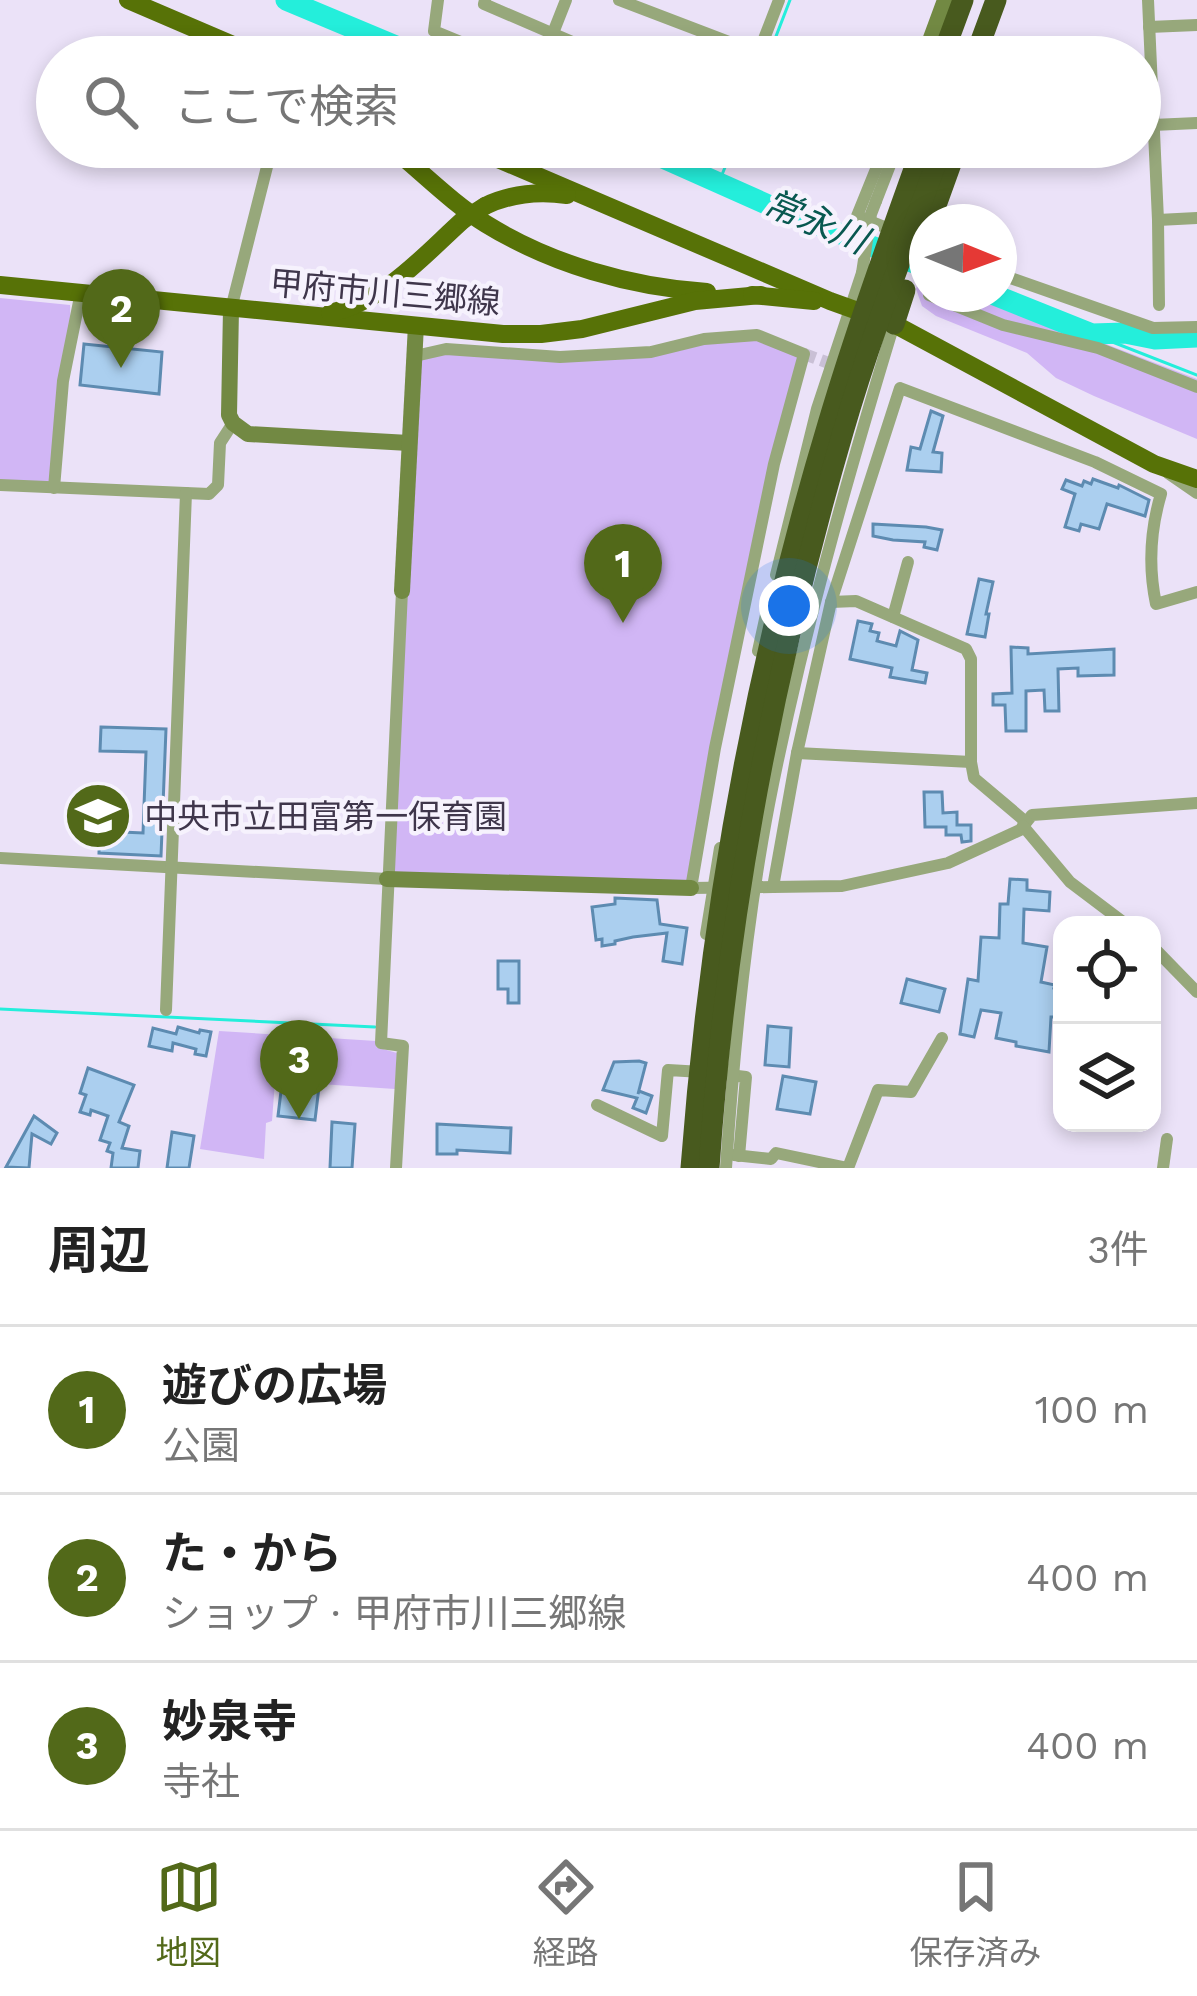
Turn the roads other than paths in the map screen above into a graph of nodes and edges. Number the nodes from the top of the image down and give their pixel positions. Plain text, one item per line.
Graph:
1 (128, 0) edge
2 (438, 0) edge
3 (485, 0) edge
4 (566, 0) edge
5 (619, 0) edge
6 (779, 0) edge
7 (946, 0) edge
8 (963, 0) edge
9 (976, 0) edge
10 (996, 0) edge
11 (1010, 0) edge
12 (1148, 0) edge
13 (1197, 25) edge
14 (1149, 27) junction
15 (553, 33) junction
16 (212, 36) edge
17 (446, 36) edge
18 (560, 36) edge
19 (710, 36) edge
20 (765, 36) edge
21 (932, 36) edge
22 (950, 36) edge
23 (963, 36) edge
24 (983, 36) edge
25 (997, 36) edge
26 (1149, 36) edge
27 (1197, 123) edge
28 (1161, 124) edge
29 (267, 168) edge
30 (417, 168) edge
31 (520, 168) edge
32 (876, 168) edge
33 (889, 168) edge
34 (901, 168) edge
35 (914, 168) edge
36 (934, 168) edge
37 (949, 168) edge
38 (1155, 168) edge
39 (593, 199) junction
40 (936, 204) edge
41 (1197, 218) edge
42 (1158, 220) junction
43 (909, 237) edge
44 (862, 273) junction
45 (909, 279) edge
46 (1017, 280) edge
47 (0, 285) edge
48 (81, 292) junction
49 (761, 295) junction
50 (830, 301) junction
51 (1159, 305) dead end
52 (850, 308) junction
53 (231, 309) junction
54 (971, 312) edge
55 (320, 315) junction
56 (894, 324) junction
57 (416, 325) junction
58 (1197, 327) edge
59 (415, 356) junction
60 (1197, 387) edge
61 (233, 423) junction
62 (409, 443) junction
63 (1154, 464) junction
64 (1197, 479) edge
65 (0, 485) edge
66 (54, 488) junction
67 (186, 493) junction
68 (1197, 493) edge
69 (908, 562) dead end
70 (402, 591) joint
71 (1197, 592) edge
72 (831, 602) junction
73 (893, 616) junction
74 (797, 753) junction
75 (971, 762) junction
76 (1197, 803) edge
77 (1024, 824) junction
78 (0, 858) edge
79 (170, 866) junction
80 (388, 879) junction
81 (773, 887) junction
82 (691, 888) junction
83 (755, 888) junction
84 (712, 889) junction
85 (1115, 916) edge
86 (1161, 955) edge
87 (1197, 992) edge
88 (166, 1010) dead end
89 (942, 1038) dead end
90 (689, 1071) junction
91 (733, 1076) junction
92 (597, 1105) dead end
93 (1167, 1139) dead end
94 (725, 1162) edge
95 (396, 1168) edge
96 (682, 1168) edge
97 (692, 1168) edge
98 (848, 1168) edge
99 (1163, 1168) edge

1 - 16 main road
2 - 17 street
3 - 15 street
4 - 15 street
5 - 19 street
6 - 20 street
7 - 21 street
8 - 22 highway
9 - 23 highway
10 - 24 highway
11 - 25 highway
12 - 14 street
13 - 14 street
14 - 26 street
15 - 18 street
27 - 28 street
29 - 53 street
30 - 49 main road, 甲府市川三郷線
31 - 39 main road, 甲府市川三郷線
32 - 43 street
33 - 44 street, bridge
34 - 44 highway, bridge
35 - 97 highway, bridge
36 - 94 highway, bridge
37 - 40 highway
38 - 42 street
39 - 50 main road, 甲府市川三郷線
39 - 55 main road, bridge
41 - 42 street
42 - 51 street
44 - 52 street
45 - 56 highway
46 - 58 street
47 - 48 main road, 甲府市川三郷線
48 - 53 main road, 甲府市川三郷線
48 - 66 street
49 - 50 main road, 甲府市川三郷線
49 - 57 main road, 甲府市川三郷線
50 - 52 main road, 甲府市川三郷線
52 - 56 main road, 甲府市川三郷線
52 - 84 street
53 - 55 main road, 甲府市川三郷線
53 - 61 street
54 - 60 street
55 - 57 main road, 甲府市川三郷線
56 - 63 main road, 甲府市川三郷線
56 - 83 street
57 - 59 street
59 - 62 street
59 - 82 street
61 - 62 street
61 - 67 street
62 - 70 street
63 - 64 main road, 甲府市川三郷線
63 - 68 street
65 - 66 street
66 - 67 street
67 - 79 street
69 - 73 street
70 - 80 street
71 - 72 street
72 - 73 street
72 - 74 street
73 - 75 street
74 - 75 street
74 - 81 street
75 - 77 street
76 - 77 street
77 - 81 street
77 - 85 street
78 - 79 street
79 - 80 street
79 - 88 street
80 - 82 street
80 - 95 street
81 - 83 street
82 - 84 street
83 - 84 street
83 - 91 street
84 - 90 street
86 - 87 street
89 - 98 street
90 - 91 street
90 - 92 street
90 - 96 street
91 - 94 street
93 - 99 street
94 - 98 street

